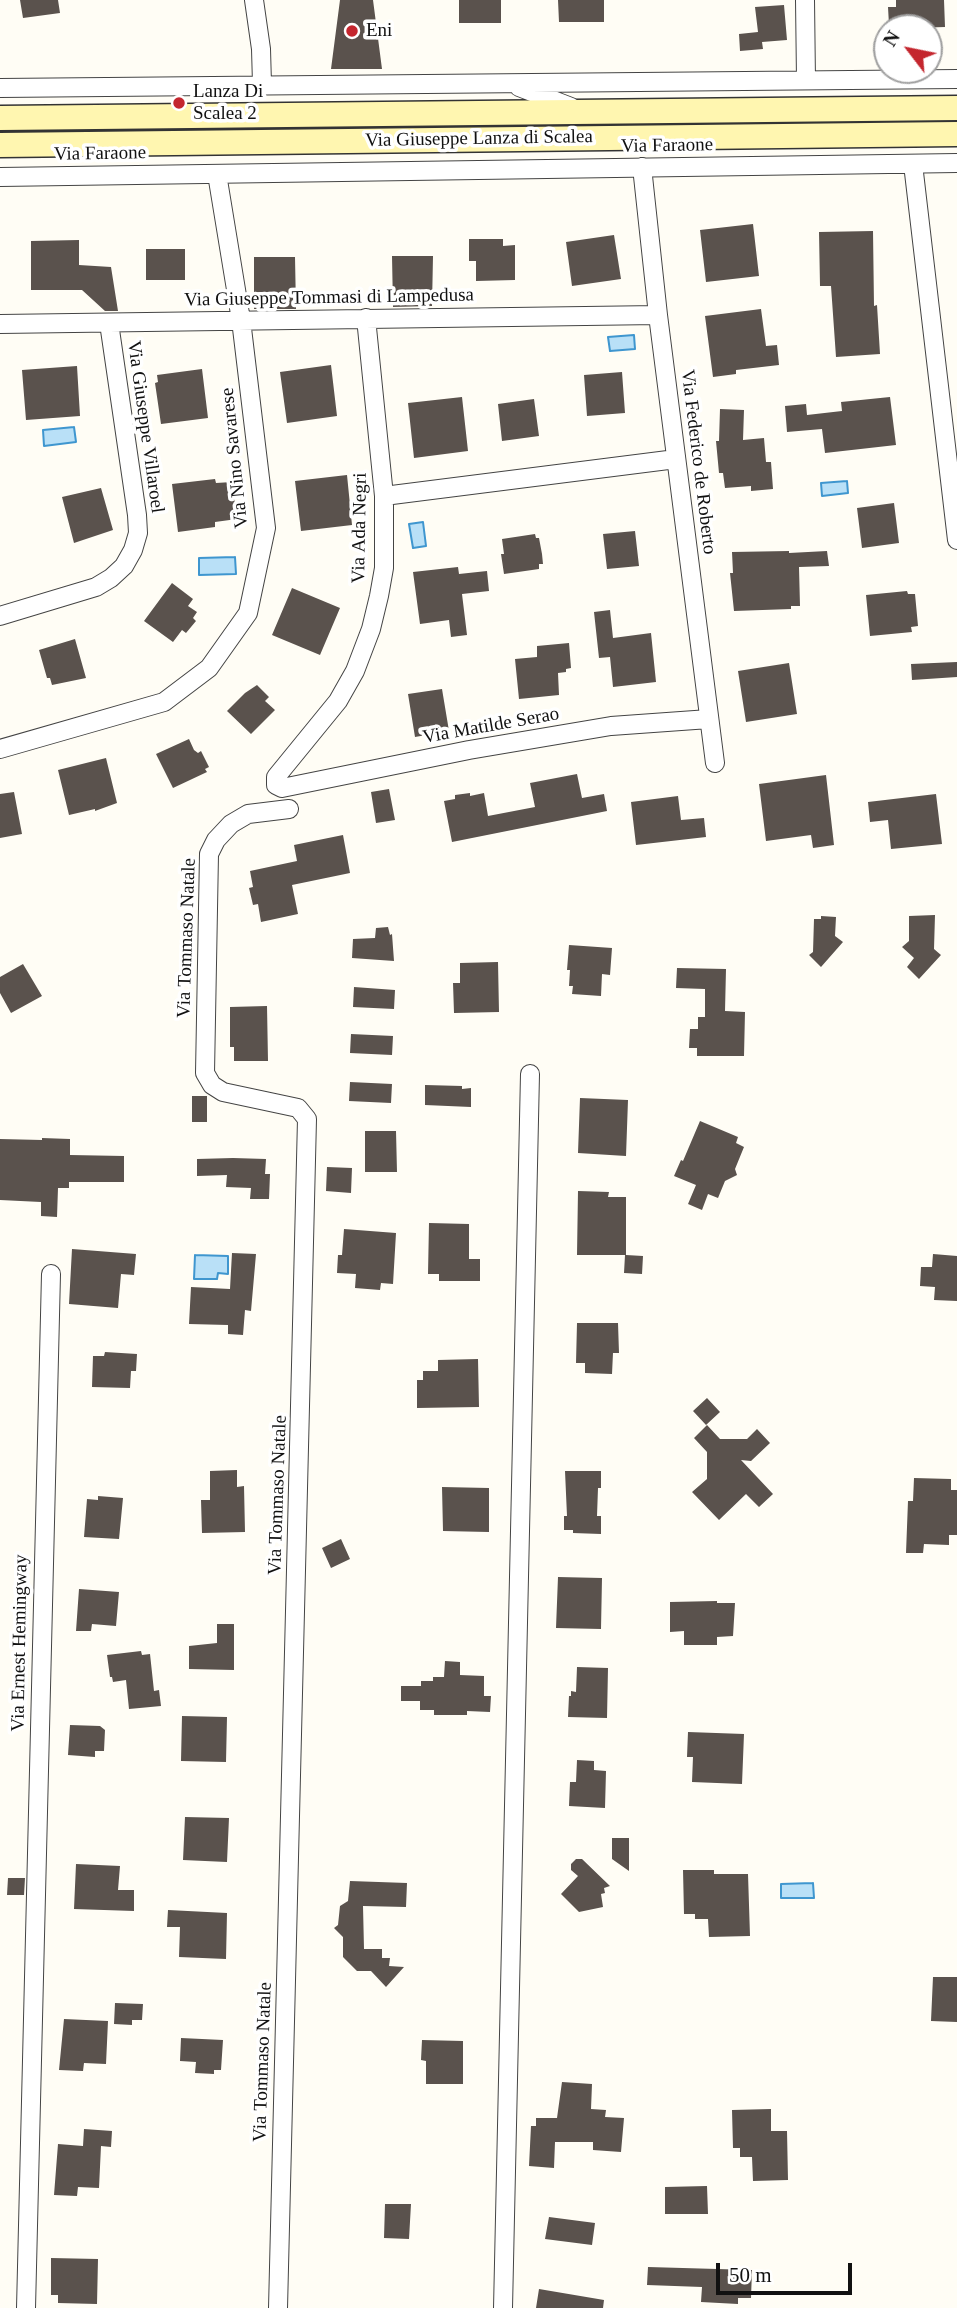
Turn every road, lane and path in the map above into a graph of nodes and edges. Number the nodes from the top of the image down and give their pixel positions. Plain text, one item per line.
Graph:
1 (254, 0) edge
2 (804, 0) edge
3 (957, 79) edge
4 (806, 80) junction
5 (262, 84) junction
6 (501, 84) junction
7 (0, 88) edge
8 (957, 108) edge
9 (595, 112) junction
10 (0, 118) edge
11 (957, 134) edge
12 (0, 145) edge
13 (957, 163) edge
14 (913, 164) junction
15 (642, 167) junction
16 (217, 174) junction
17 (0, 177) edge
18 (658, 315) junction
19 (366, 318) junction
20 (241, 320) junction
21 (109, 323) junction
22 (0, 324) edge
23 (676, 459) junction
24 (384, 496) junction
25 (957, 540) edge
26 (0, 616) edge
27 (709, 719) junction
28 (0, 749) edge
29 (715, 763) dead end
30 (282, 788) joint
31 (289, 809) dead end
32 (530, 1074) dead end
33 (51, 1274) dead end
34 (26, 2308) edge
35 (278, 2308) edge
36 (503, 2308) edge

1 - 5 street
2 - 4 street
3 - 4 street
4 - 6 street
5 - 6 street
5 - 7 street
6 - 9 street
8 - 9 street, Via Giuseppe Lanza di Scalea
9 - 10 street, Via Giuseppe Lanza di Scalea
11 - 12 street, Via Giuseppe Lanza di Scalea
13 - 14 street, Via Faraone
14 - 15 street, Via Faraone
14 - 25 street
15 - 16 street, Via Faraone
15 - 18 street, Via Federico de Roberto
16 - 17 street, Via Faraone
16 - 20 street, Via Nino Savarese
18 - 19 street, Via Giuseppe Tommasi di Lampedusa
18 - 23 street, Via Federico de Roberto
19 - 20 street, Via Giuseppe Tommasi di Lampedusa
19 - 24 street, Via Ada Negri
20 - 21 street, Via Giuseppe Tommasi di Lampedusa
20 - 28 street, Via Nino Savarese
21 - 22 street, Via Giuseppe Tommasi di Lampedusa
21 - 26 street, Via Giuseppe Villaroel
23 - 24 street
23 - 27 street, Via Federico de Roberto
24 - 30 street, Via Ada Negri
27 - 29 street, Via Federico de Roberto
27 - 30 street, Via Matilde Serao
31 - 35 street, Via Tommaso Natale
32 - 36 street
33 - 34 street, Via Ernest Hemingway

